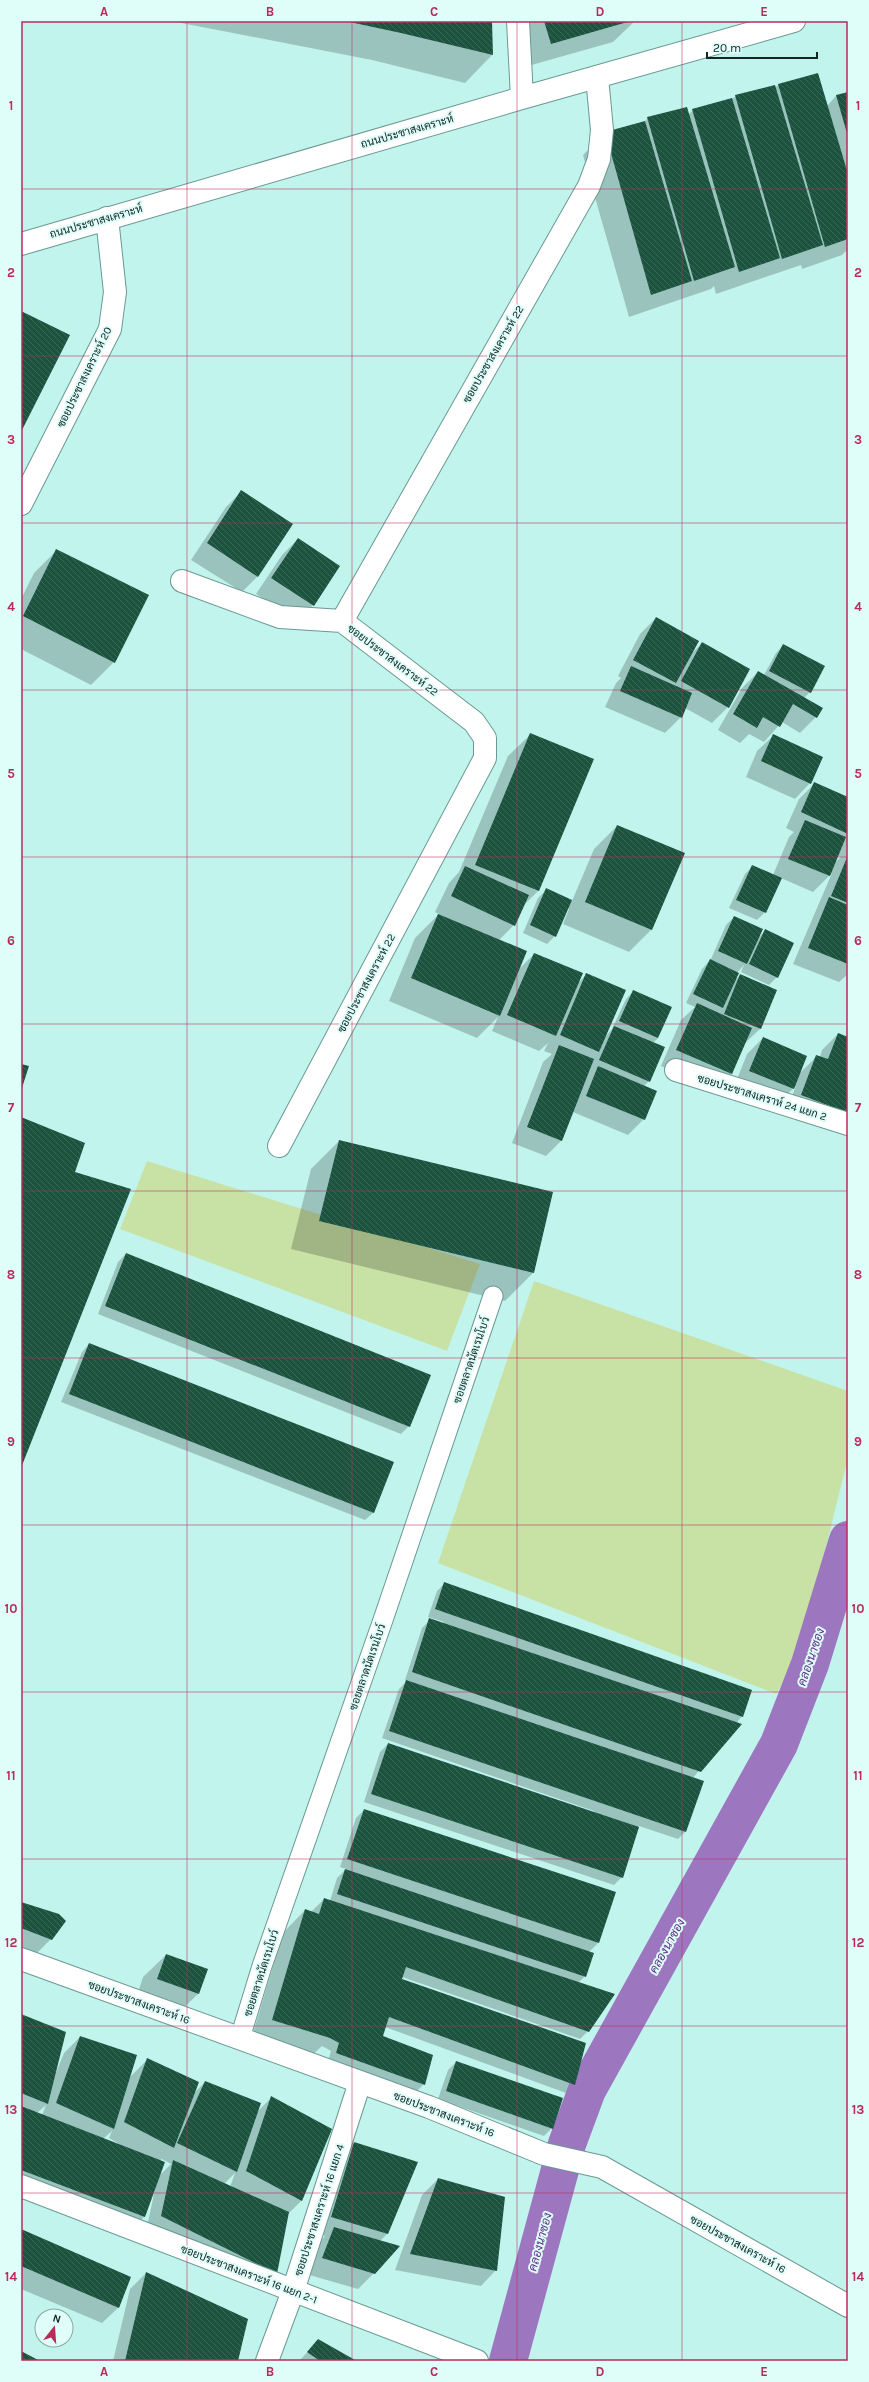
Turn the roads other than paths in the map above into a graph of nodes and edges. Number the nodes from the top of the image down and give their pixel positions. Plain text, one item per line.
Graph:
1 (518, 21) edge
2 (794, 21) edge
3 (597, 77) junction
4 (522, 98) junction
5 (107, 218) junction
6 (21, 244) edge
7 (21, 504) edge
8 (182, 581) dead end
9 (342, 621) junction
10 (676, 1070) dead end
11 (848, 1124) edge
12 (279, 1146) dead end
13 (493, 1296) dead end
14 (21, 1959) edge
15 (240, 2038) junction
16 (360, 2082) junction
17 (21, 2186) edge
18 (293, 2291) junction
19 (848, 2306) edge
20 (267, 2361) edge
21 (477, 2361) edge

1 - 4 street
2 - 3 street, ถนนประชาสงเคราะห์
3 - 4 street, ถนนประชาสงเคราะห์
3 - 9 street, ซอยประชาสงเคราะห์ 22
4 - 5 street, ถนนประชาสงเคราะห์
5 - 6 street, ถนนประชาสงเคราะห์
5 - 7 street, ซอยประชาสงเคราะห์ 20
8 - 9 street
9 - 12 street, ซอยประชาสงเคราะห์ 22
10 - 11 street, ซอยประชาสงเคราห์ 24 แยก 2
13 - 15 lane, ซอยตลาดนัดเรนโบว์
14 - 15 street, ซอยประชาสงเคราะห์ 16
15 - 16 street, ซอยประชาสงเคราะห์ 16
16 - 18 street, ซอยประชาสงเคราะห์ 16 แยก 4
16 - 19 street, ซอยประชาสงเคราะห์ 16
17 - 18 street, ซอยประชาสงเคราะห์ 16 แยก 2-1
18 - 20 street, ซอยประชาสงเคราะห์ 16 แยก 4
18 - 21 street, ซอยประชาสงเคราะห์ 16 แยก 2-1

